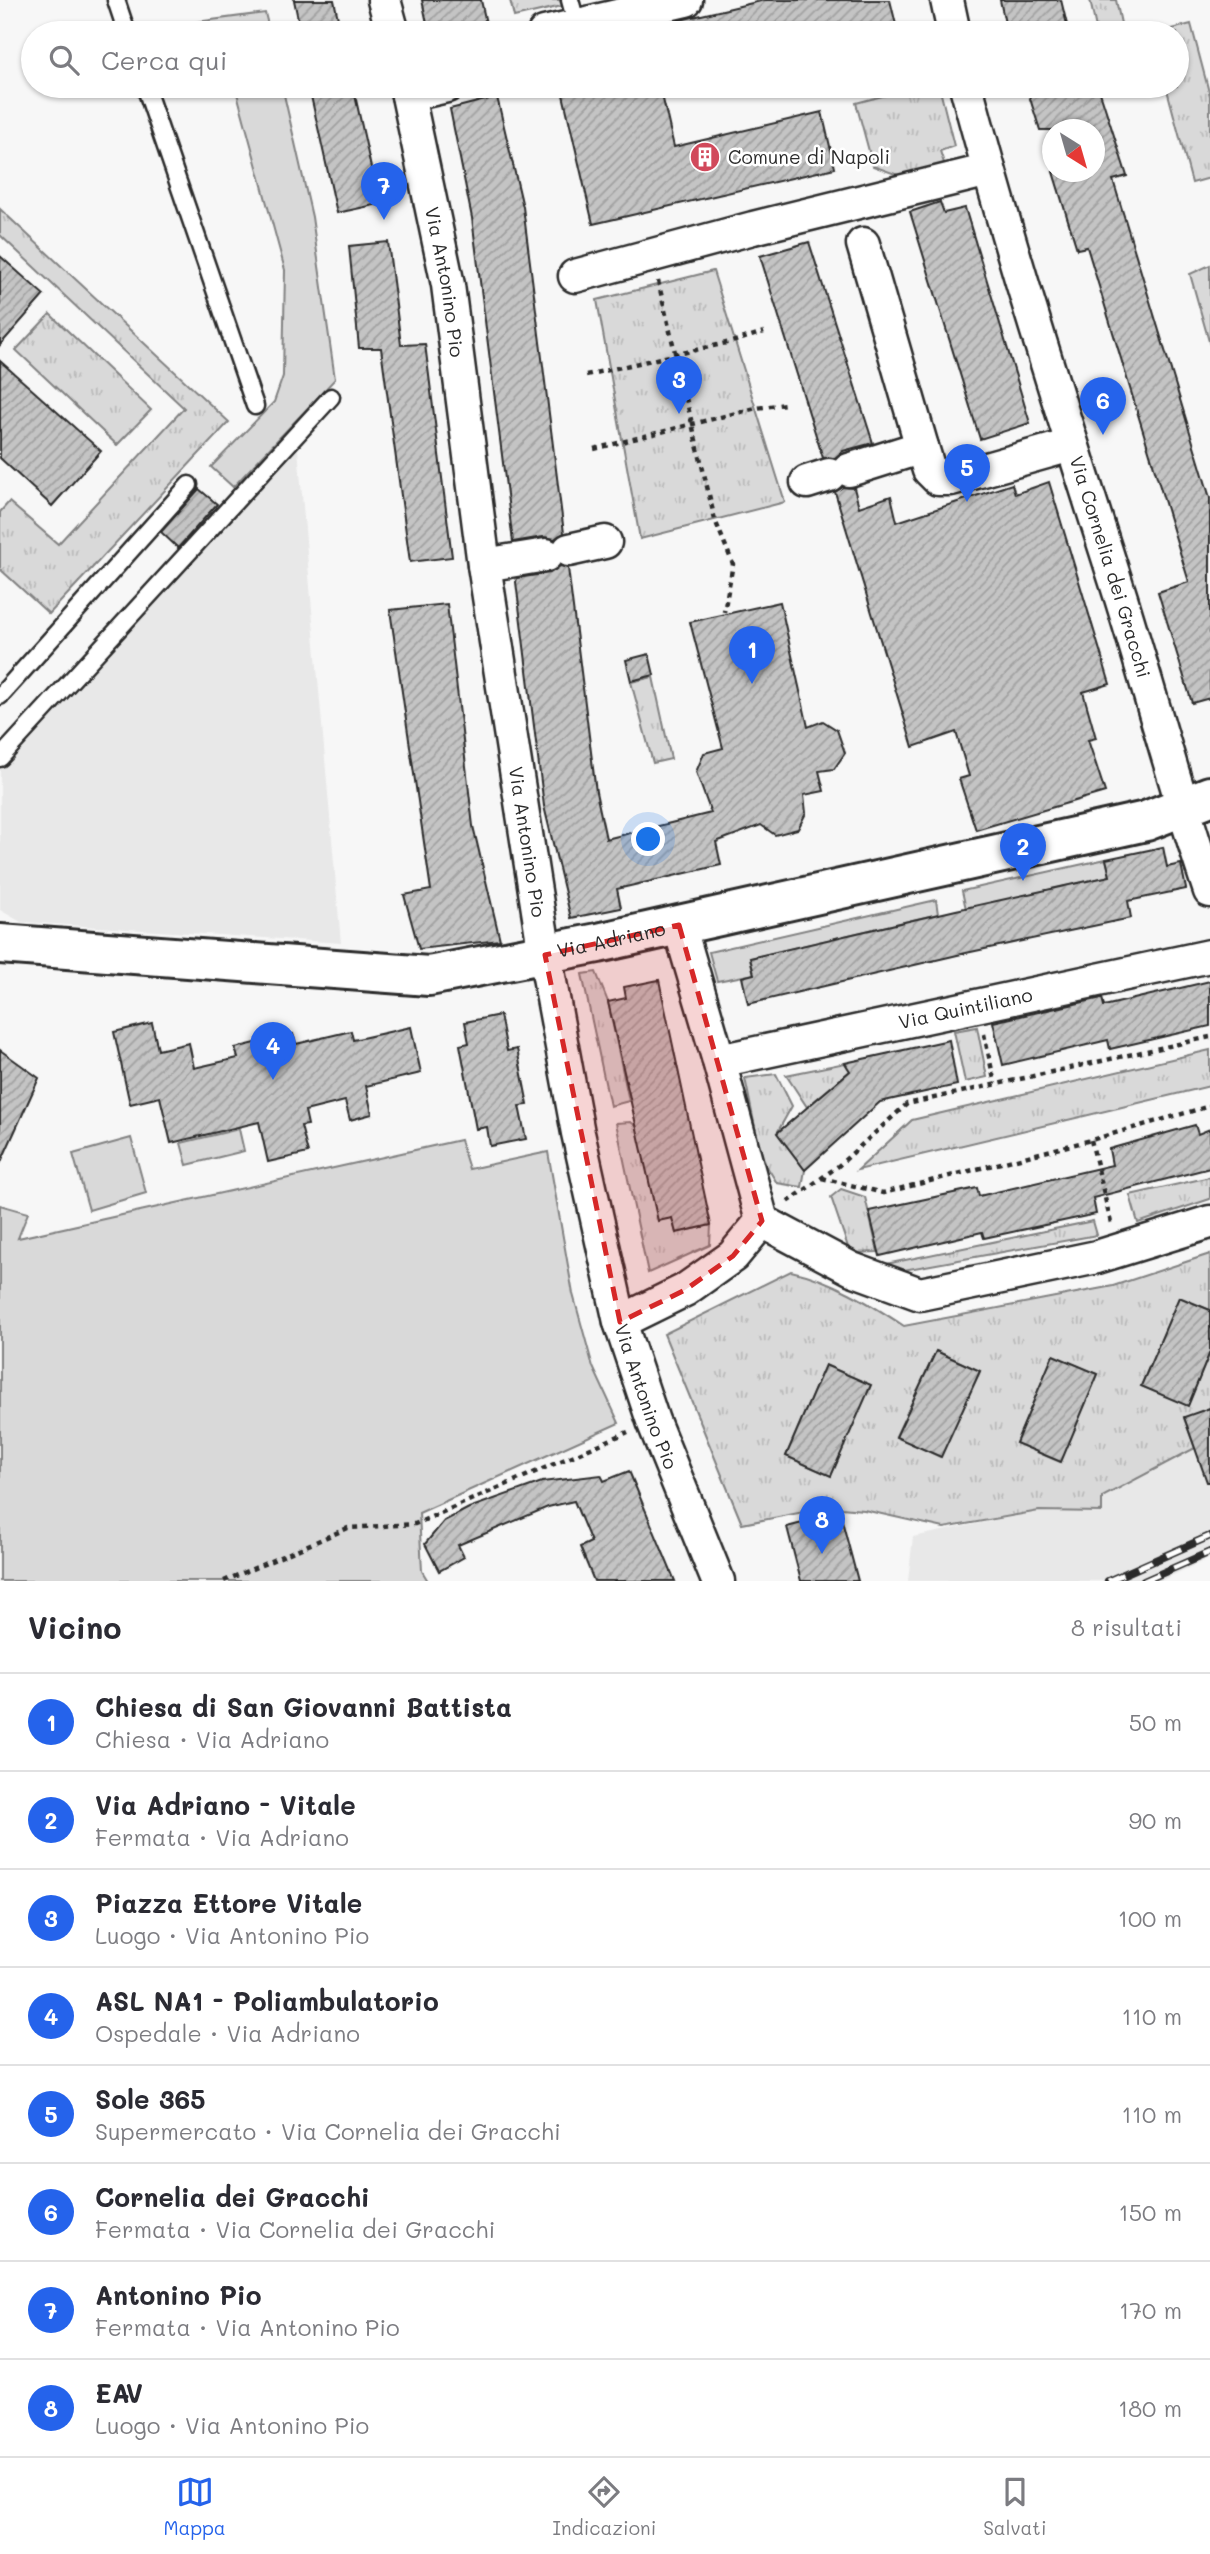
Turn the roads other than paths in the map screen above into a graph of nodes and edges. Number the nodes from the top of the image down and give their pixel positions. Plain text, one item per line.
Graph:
1 (116, 0) edge
2 (384, 0) edge
3 (570, 0) edge
4 (648, 0) edge
5 (686, 0) edge
6 (947, 0) edge
7 (123, 21) edge
8 (390, 21) edge
9 (596, 21) edge
10 (951, 21) edge
11 (149, 98) edge
12 (408, 98) edge
13 (969, 98) edge
14 (989, 170) junction
15 (863, 244) dead end
16 (575, 276) dead end
17 (331, 397) dead end
18 (255, 407) dead end
19 (1071, 445) junction
20 (922, 447) junction
21 (829, 476) dead end
22 (189, 485) dead end
23 (605, 542) dead end
24 (484, 565) junction
25 (0, 696) edge
26 (0, 758) edge
27 (1196, 801) edge
28 (1210, 891) edge
29 (679, 925) junction
30 (0, 944) edge
31 (545, 955) junction
32 (1210, 956) edge
33 (719, 1061) junction
34 (762, 1222) junction
35 (1210, 1222) edge
36 (620, 1322) junction
37 (719, 1581) edge

1 - 7 lane
2 - 8 street
3 - 4 lane
5 - 9 street
6 - 10 street
11 - 18 lane
12 - 24 street, Via Antonino Pio
13 - 14 street, Via Cornelia dei Gracchi
14 - 16 street
14 - 19 street, Via Cornelia dei Gracchi
15 - 20 street
17 - 26 lane
19 - 20 street
19 - 27 street, Via Cornelia dei Gracchi
20 - 21 street
22 - 25 lane
23 - 24 street
24 - 31 street, Via Antonino Pio
27 - 28 street, Via Cornelia dei Gracchi
27 - 29 street, Via Adriano
29 - 31 street, Via Adriano
29 - 33 street
30 - 31 street, Via Adriano
31 - 36 street, Via Antonino Pio
32 - 33 street, Via Quintiliano
33 - 34 street
34 - 35 street
34 - 36 street
36 - 37 street, Via Antonino Pio

